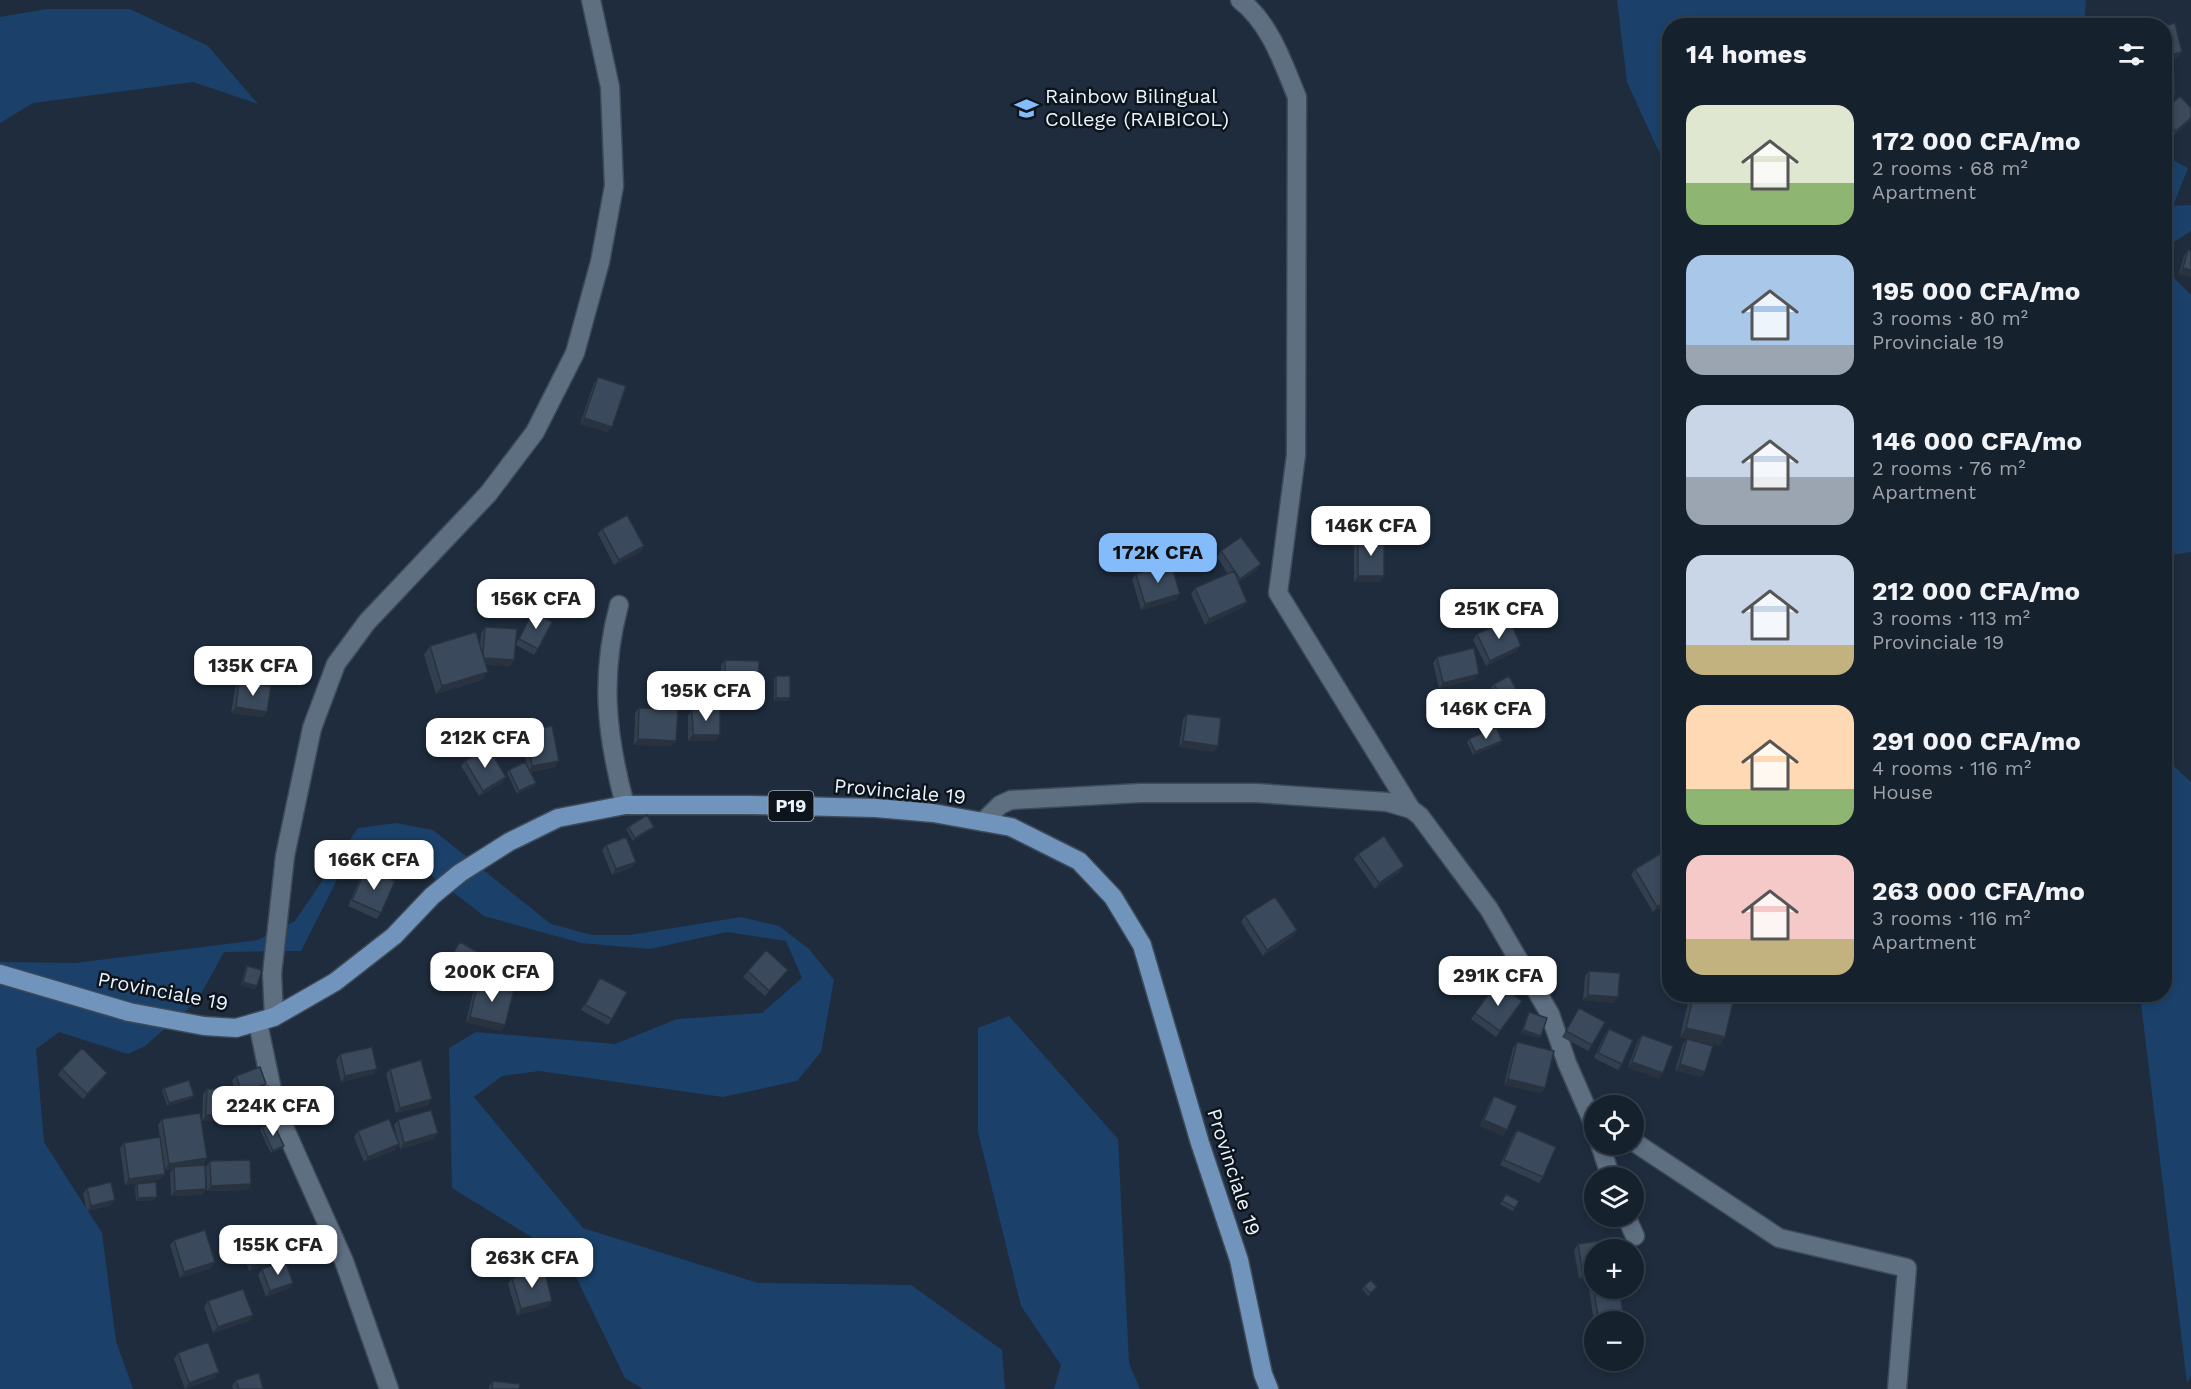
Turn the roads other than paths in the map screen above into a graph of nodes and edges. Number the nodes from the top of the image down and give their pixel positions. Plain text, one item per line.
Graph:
1 (591, 0) edge
2 (1240, 0) edge
3 (619, 605) dead end
4 (625, 805) junction
5 (1411, 809) junction
6 (983, 822) junction
7 (0, 974) edge
8 (266, 1020) junction
9 (1584, 1099) edge
10 (1644, 1149) edge
11 (1631, 1227) edge
12 (1635, 1236) dead end
13 (389, 1389) edge
14 (1269, 1389) edge
15 (1897, 1389) edge

1 - 8 street
2 - 5 street
3 - 4 street
4 - 6 main road, Provinciale 19 / P19
4 - 8 main road, Provinciale 19 / P19
5 - 6 street
5 - 9 street
6 - 14 main road, Provinciale 19 / P19
7 - 8 main road, Provinciale 19 / P19
8 - 13 street
10 - 15 street
11 - 12 street

